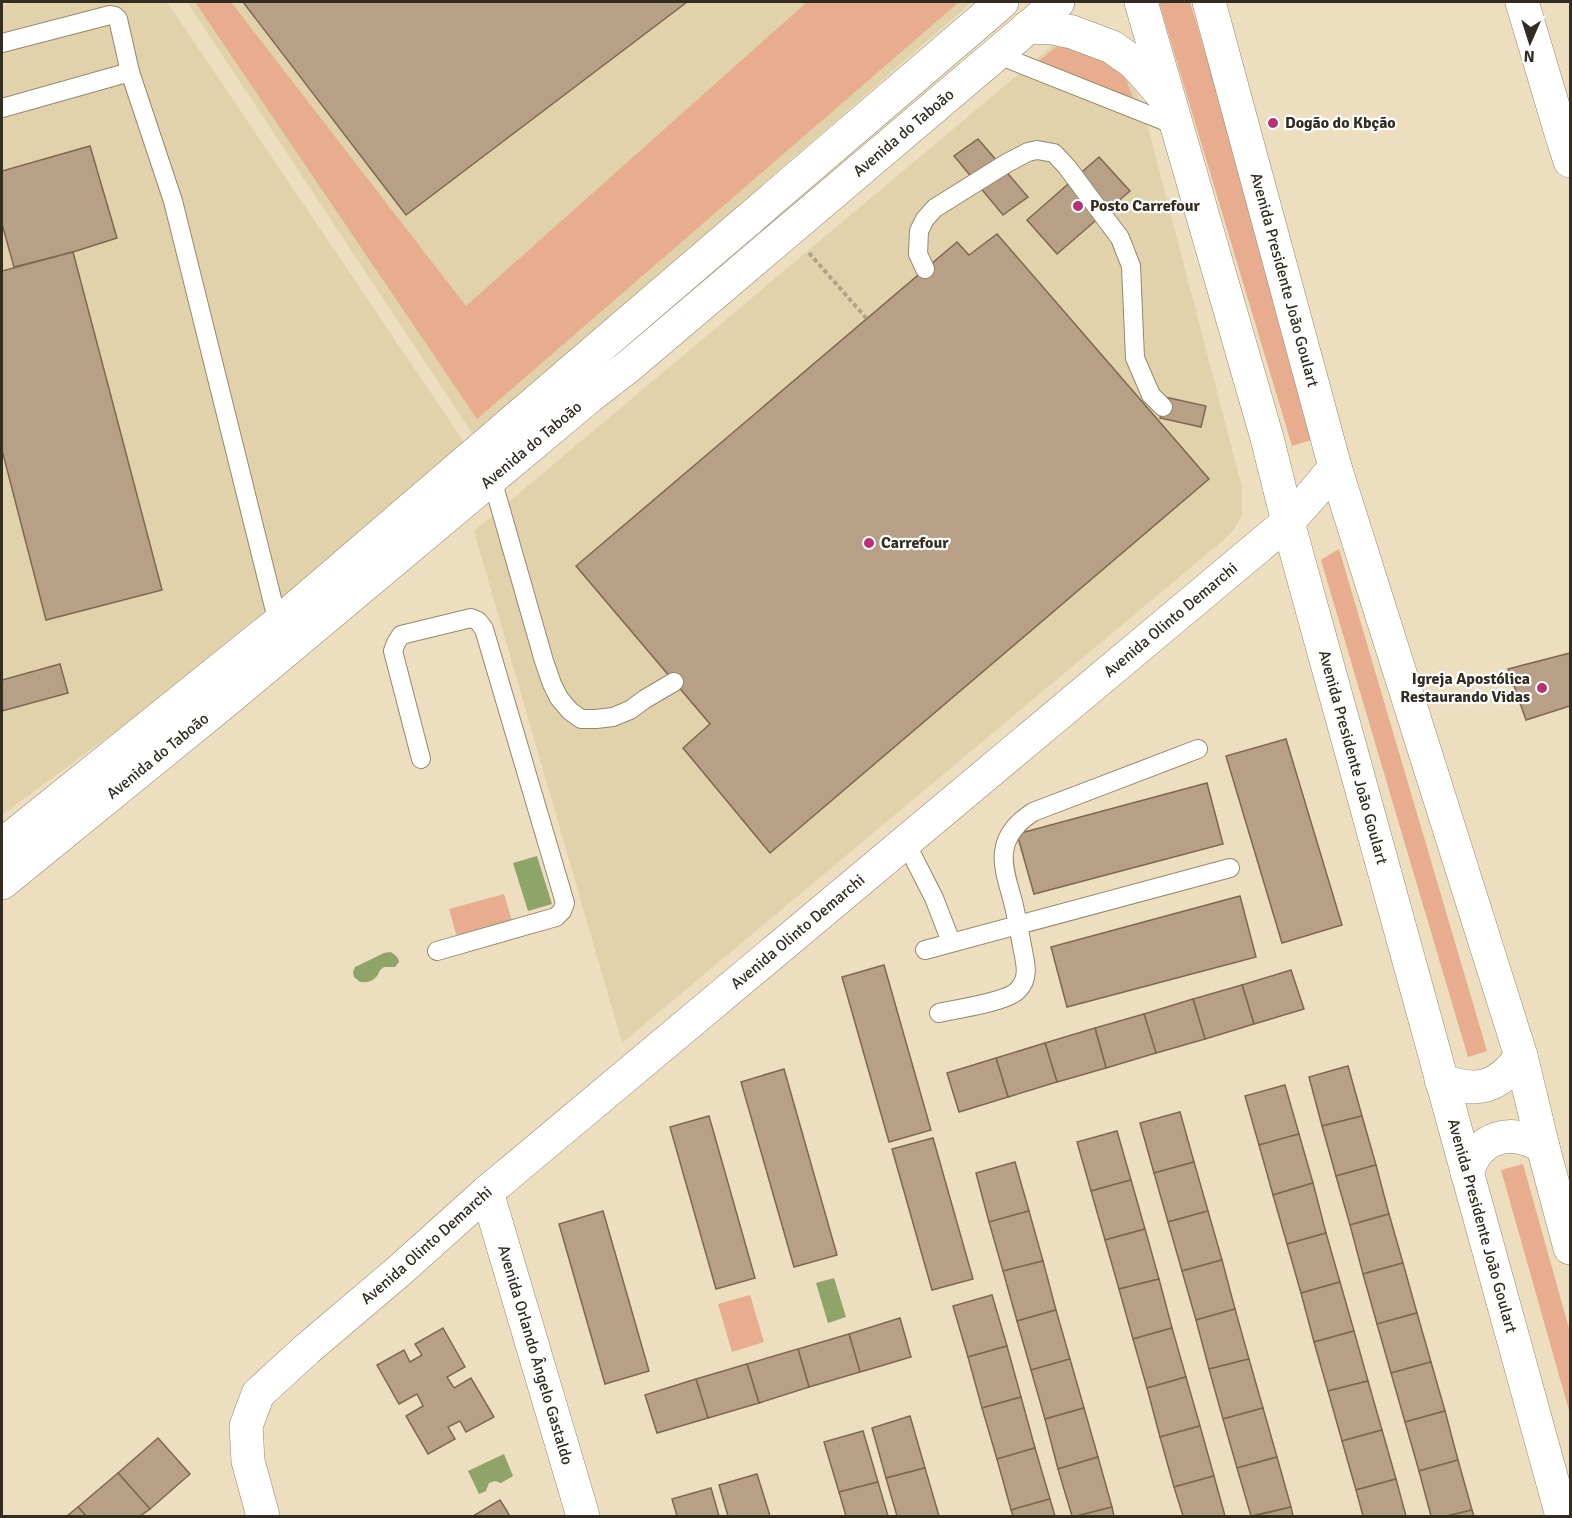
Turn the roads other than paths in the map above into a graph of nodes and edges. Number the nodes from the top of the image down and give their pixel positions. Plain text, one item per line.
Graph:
1 (1002, 2) edge
2 (1058, 2) edge
3 (1141, 2) edge
4 (1209, 2) edge
5 (1522, 2) edge
6 (1028, 27) junction
7 (2, 43) edge
8 (996, 54) junction
9 (130, 72) junction
10 (2, 108) edge
11 (1175, 117) junction
12 (1567, 142) edge
13 (926, 269) dead end
14 (1163, 407) dead end
15 (483, 466) junction
16 (1335, 467) junction
17 (1288, 522) junction
18 (278, 622) junction
19 (674, 682) dead end
20 (1198, 749) dead end
21 (421, 759) dead end
22 (906, 843) junction
23 (2, 845) edge
24 (1230, 868) dead end
25 (2, 883) edge
26 (1019, 925) junction
27 (951, 942) junction
28 (925, 950) dead end
29 (437, 951) dead end
30 (939, 1013) dead end
31 (1521, 1056) junction
32 (1441, 1080) junction
33 (1543, 1147) junction
34 (1467, 1173) junction
35 (488, 1192) junction
36 (1570, 1248) edge
37 (263, 1516) edge
38 (583, 1516) edge
39 (1562, 1516) edge

1 - 15 street, Avenida do Taboão
2 - 6 street, Avenida do Taboão
3 - 11 street, Avenida Presidente João Goulart
4 - 16 street, Avenida Presidente João Goulart
5 - 12 street
6 - 8 street, Avenida do Taboão
6 - 11 street
7 - 9 lane
8 - 11 lane
8 - 15 street, Avenida do Taboão
9 - 10 lane
9 - 18 lane
11 - 17 street, Avenida Presidente João Goulart
13 - 14 lane
15 - 18 street, Avenida do Taboão
15 - 19 lane
15 - 25 street, Avenida do Taboão
16 - 17 street, Avenida Olinto Demarchi
16 - 31 street, Avenida Presidente João Goulart
17 - 22 street, Avenida Olinto Demarchi
17 - 32 street, Avenida Presidente João Goulart
18 - 23 street, Avenida do Taboão
20 - 26 lane
21 - 29 lane
22 - 27 lane
22 - 35 street, Avenida Olinto Demarchi
24 - 26 lane
26 - 27 lane
26 - 30 lane
27 - 28 lane
31 - 32 street
31 - 33 street, Avenida Presidente João Goulart
32 - 34 street, Avenida Presidente João Goulart
33 - 34 street
33 - 36 street, Avenida Presidente João Goulart
34 - 39 street, Avenida Presidente João Goulart
35 - 37 street, Avenida Olinto Demarchi
35 - 38 street, Avenida Orlando Ângelo Gastaldo

